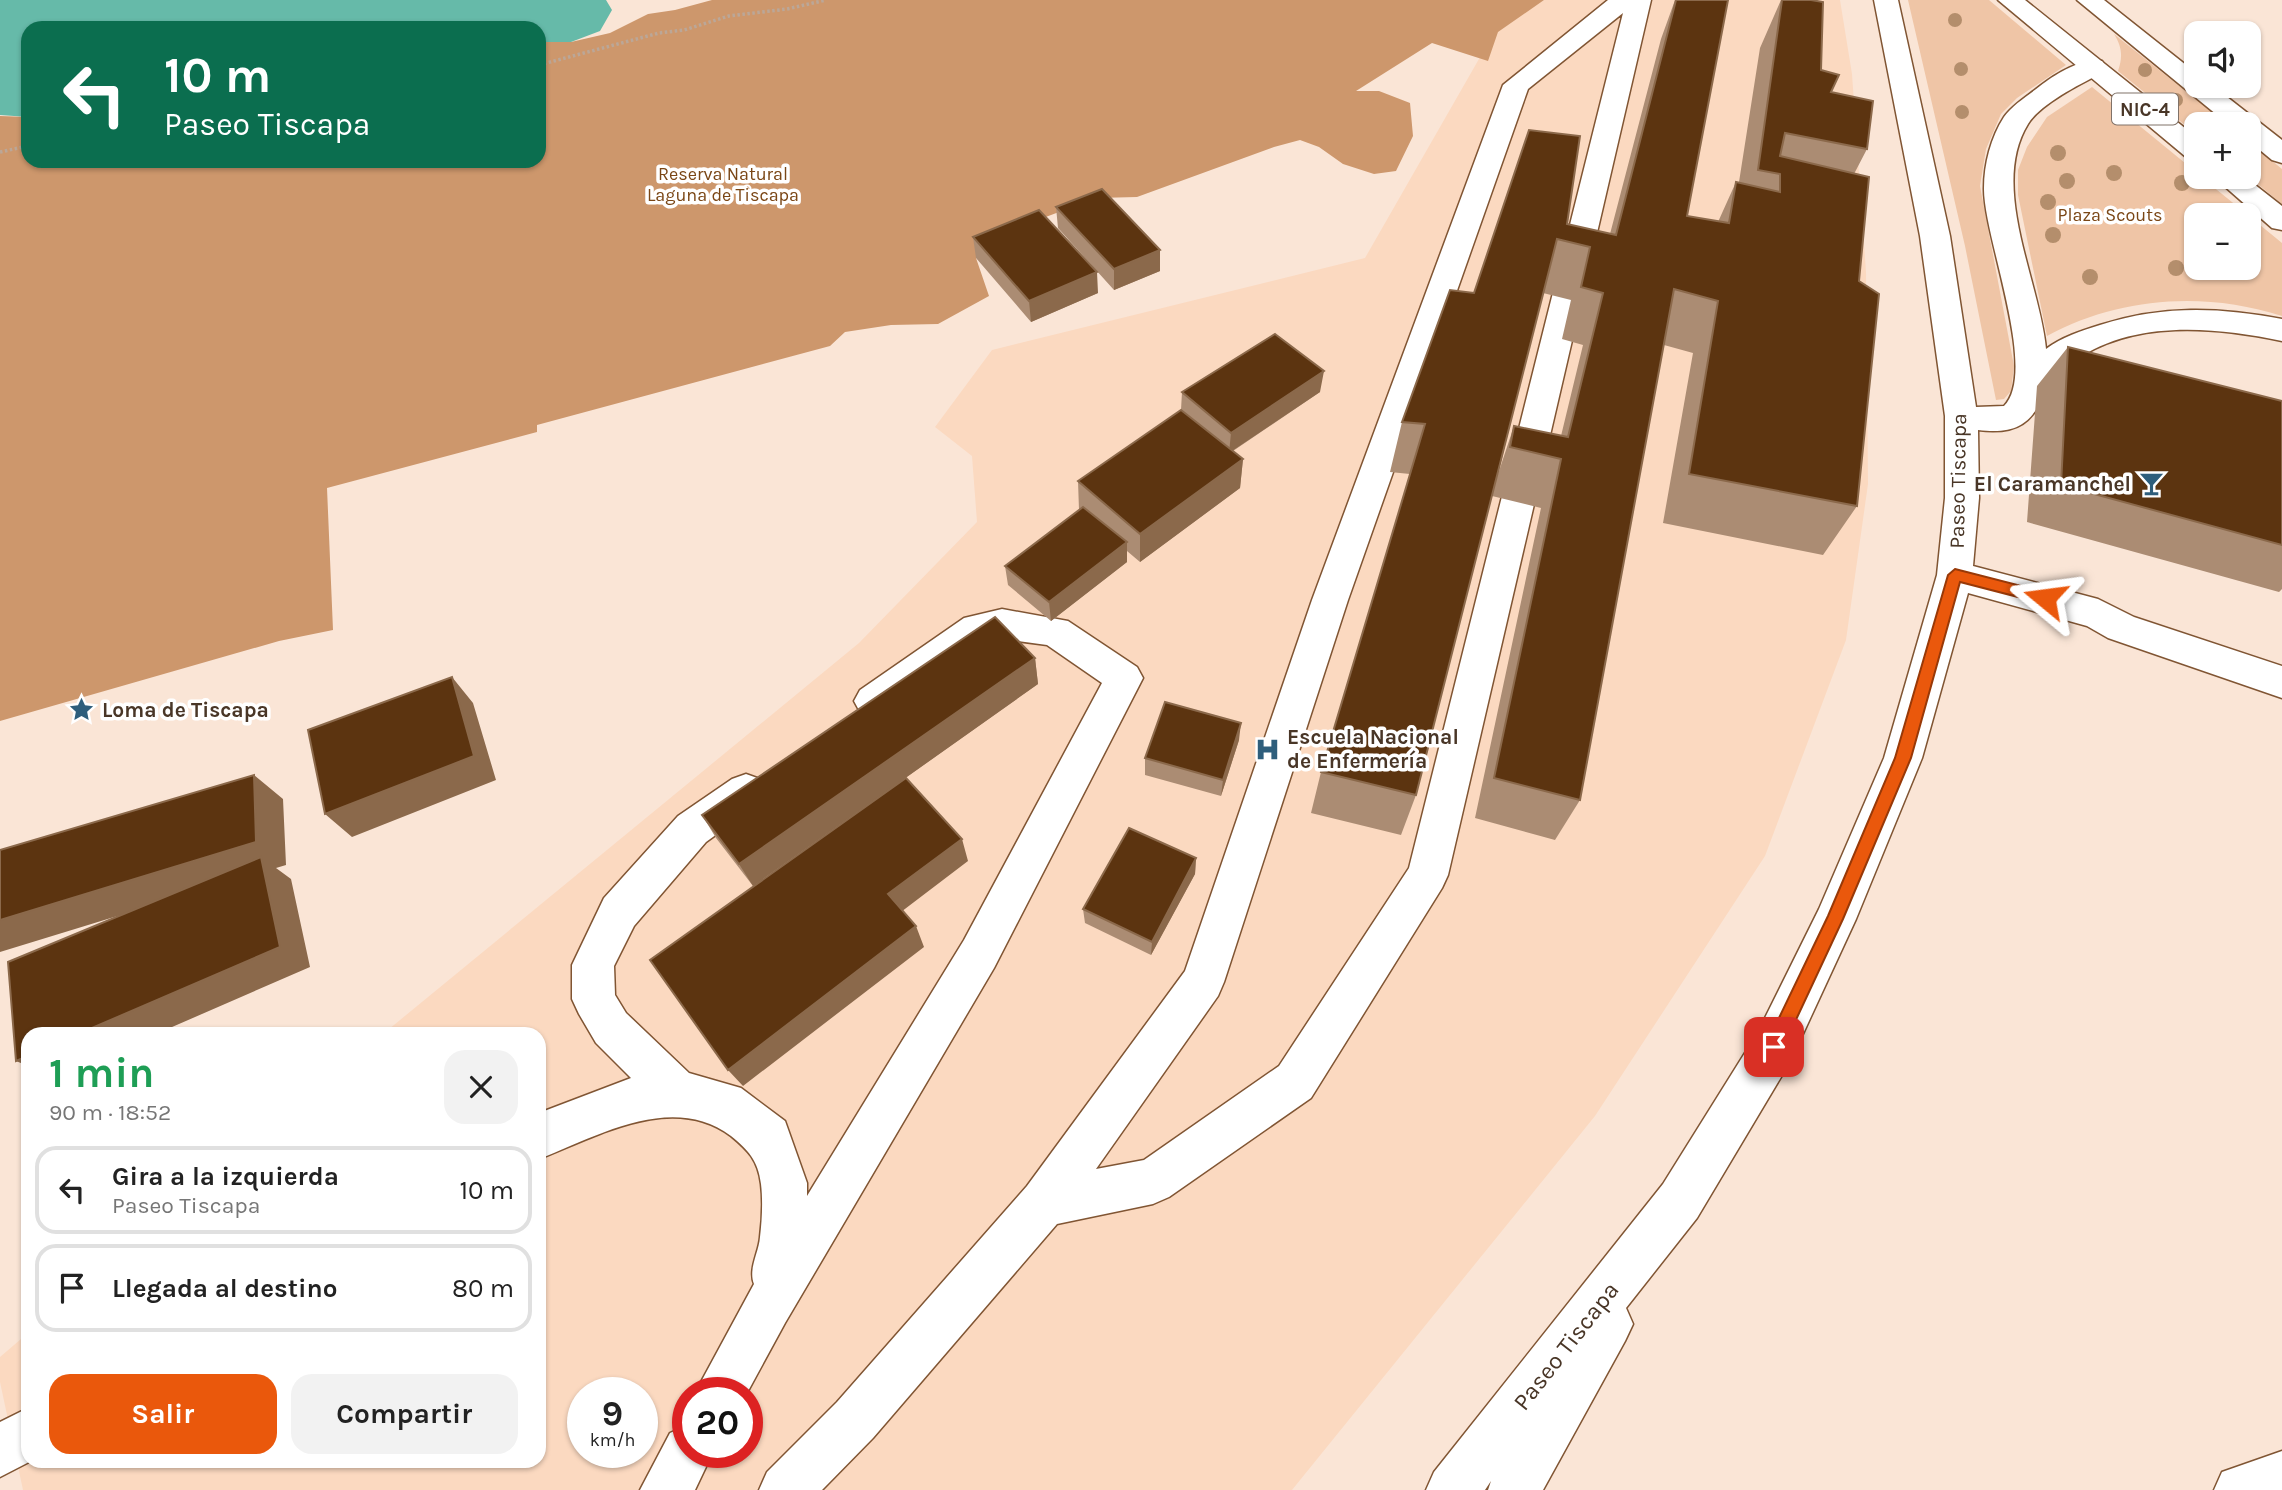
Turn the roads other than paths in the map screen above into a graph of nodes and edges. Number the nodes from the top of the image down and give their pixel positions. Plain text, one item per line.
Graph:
1 (1624, 0) edge
2 (1639, 0) edge
3 (1886, 0) edge
4 (2010, 0) edge
5 (2066, 0) edge
6 (2089, 0) edge
7 (2093, 67) junction
8 (2229, 112) edge
9 (2261, 137) edge
10 (2184, 141) edge
11 (2282, 154) edge
12 (2243, 189) edge
13 (2282, 221) edge
14 (2282, 330) edge
15 (2029, 394) junction
16 (1961, 416) junction
17 (1955, 575) junction
18 (2282, 682) edge
19 (840, 724) edge
20 (772, 772) edge
21 (677, 1093) junction
22 (546, 1133) edge
23 (1680, 1201) junction
24 (1044, 1203) junction
25 (768, 1306) junction
26 (729, 1377) edge
27 (21, 1438) edge
28 (0, 1451) edge
29 (678, 1468) edge
30 (2282, 1477) edge
31 (666, 1490) edge
32 (785, 1490) edge
33 (1452, 1490) edge
34 (1514, 1490) edge
35 (2240, 1490) edge

1 - 24 main road
2 - 24 main road
3 - 16 main road, Paseo Tiscapa
4 - 7 main road, NIC-4
5 - 7 main road
6 - 8 main road, NIC-4
7 - 10 main road, NIC-4
7 - 15 main road
9 - 11 main road
12 - 13 main road
14 - 15 main road
15 - 16 main road
16 - 17 main road, Paseo Tiscapa
17 - 18 main road
17 - 23 main road, Paseo Tiscapa
19 - 25 main road
20 - 21 main road
21 - 22 main road
21 - 25 main road
23 - 33 main road, Paseo Tiscapa
23 - 34 main road, Paseo Tiscapa
24 - 32 main road
25 - 26 main road
27 - 28 main road
29 - 31 main road
30 - 35 main road

